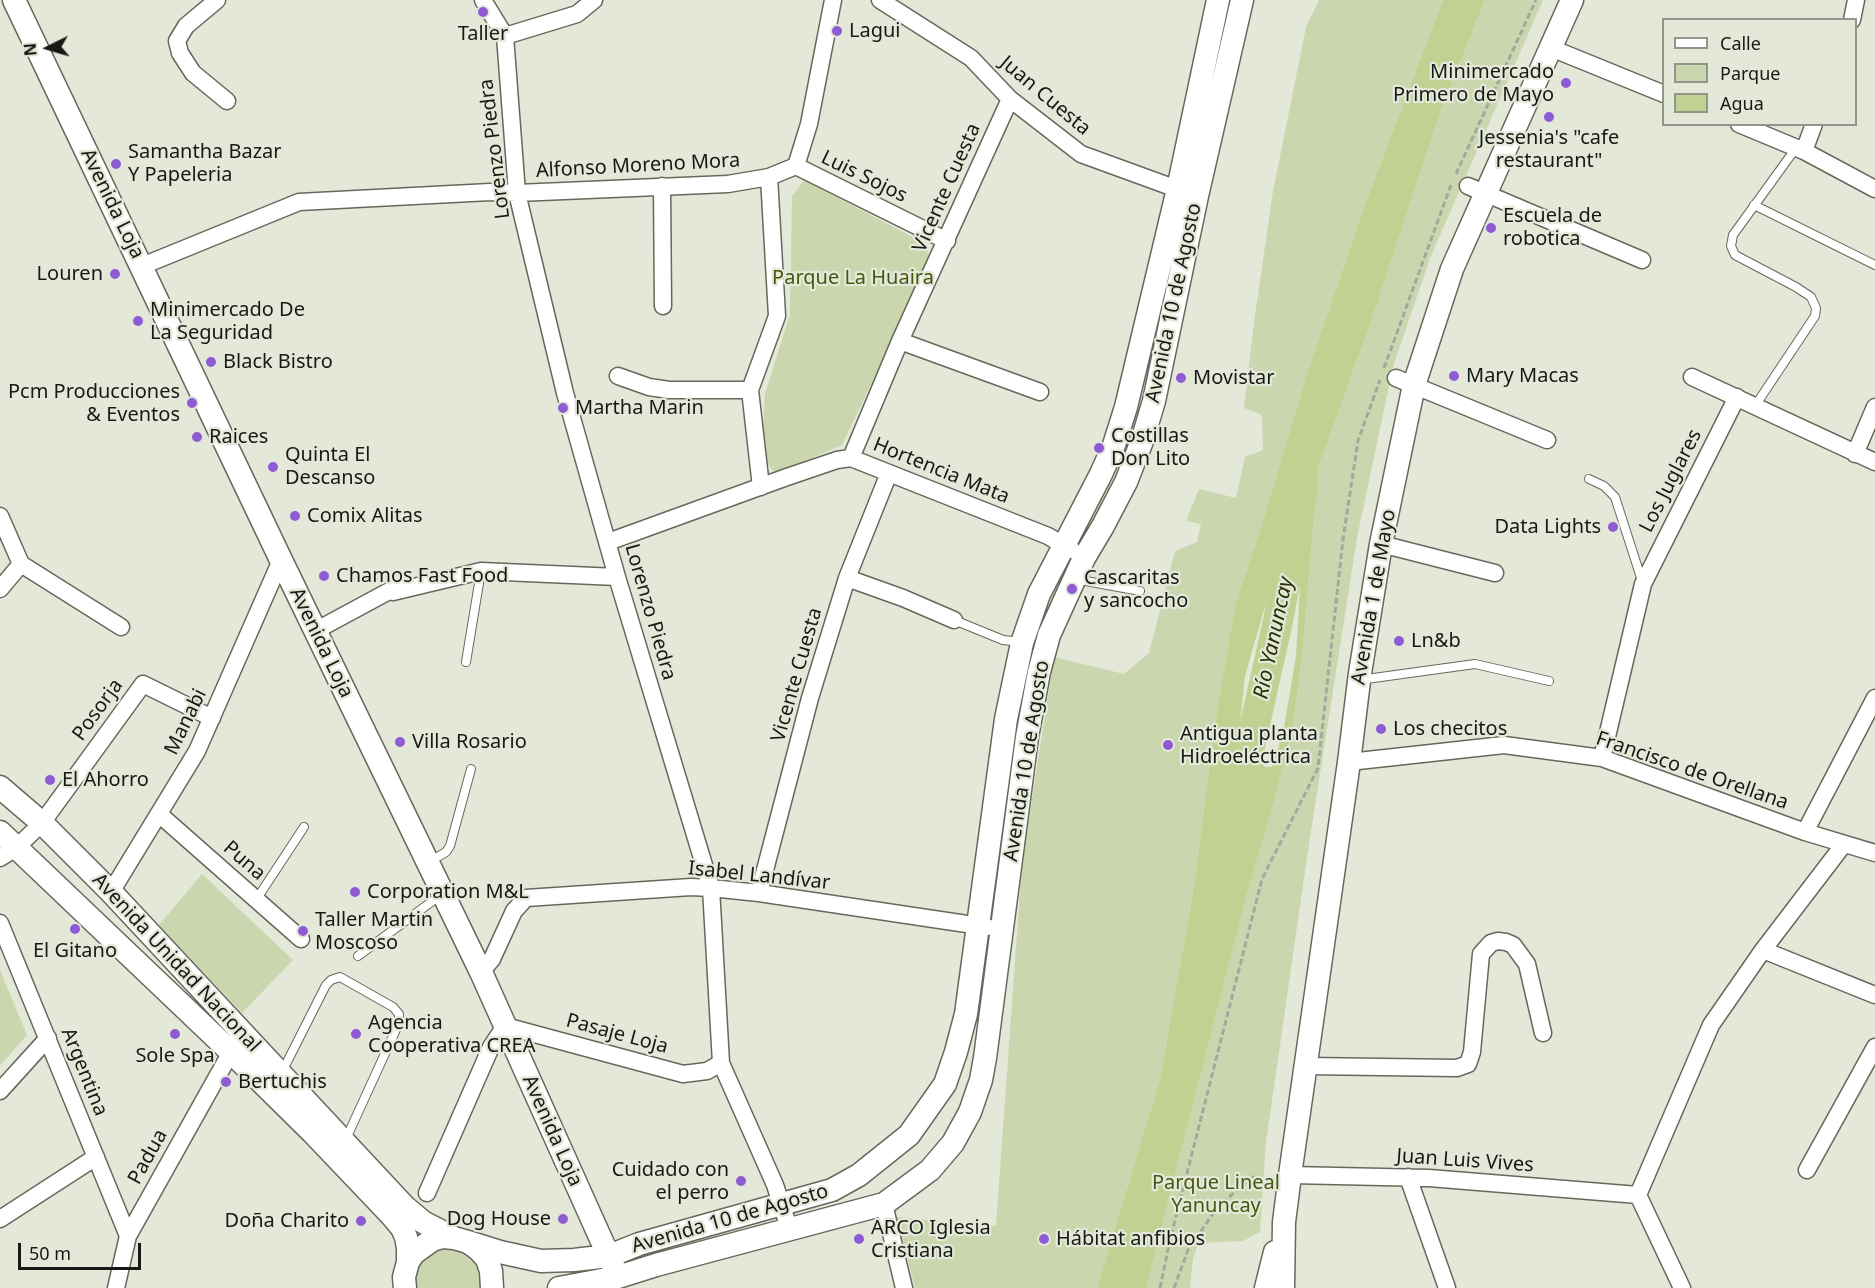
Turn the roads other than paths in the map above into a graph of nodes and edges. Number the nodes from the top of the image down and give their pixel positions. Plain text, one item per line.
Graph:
1 (15, 0) edge
2 (218, 0) edge
3 (483, 0) edge
4 (594, 0) edge
5 (832, 0) edge
6 (880, 0) edge
7 (1218, 0) edge
8 (1242, 0) edge
9 (1572, 0) edge
10 (1856, 0) edge
11 (1852, 18) edge
12 (504, 36) junction
13 (1551, 48) junction
14 (1662, 93) edge
15 (1010, 99) junction
16 (227, 101) dead end
17 (1744, 126) edge
18 (1813, 126) edge
19 (1800, 149) junction
20 (796, 166) junction
21 (769, 177) junction
22 (662, 186) junction
23 (1875, 189) edge
24 (1476, 190) junction
25 (518, 193) junction
26 (1188, 193) junction
27 (1754, 205) junction
28 (947, 241) junction
29 (1642, 260) dead end
30 (1875, 265) edge
31 (142, 266) junction
32 (663, 306) dead end
33 (900, 341) junction
34 (618, 376) dead end
35 (1692, 377) dead end
36 (1405, 381) junction
37 (750, 390) junction
38 (1040, 392) dead end
39 (1737, 397) junction
40 (1755, 406) junction
41 (1875, 406) edge
42 (1547, 440) dead end
43 (1855, 454) junction
44 (851, 458) junction
45 (1875, 462) edge
46 (889, 473) junction
47 (1589, 479) dead end
48 (761, 487) junction
49 (0, 516) edge
50 (608, 542) junction
51 (1064, 544) junction
52 (1381, 544) junction
53 (1084, 558) junction
54 (280, 560) junction
55 (21, 564) junction
56 (481, 571) junction
57 (1495, 573) dead end
58 (617, 577) junction
59 (847, 578) junction
60 (1074, 579) junction
61 (1643, 584) junction
62 (0, 589) edge
63 (1140, 591) dead end
64 (954, 620) joint
65 (121, 627) dead end
66 (315, 631) junction
67 (1022, 643) junction
68 (466, 662) dead end
69 (1359, 680) junction
70 (1549, 681) dead end
71 (1875, 698) edge
72 (212, 718) junction
73 (1602, 758) junction
74 (1349, 762) junction
75 (471, 769) dead end
76 (0, 787) edge
77 (159, 814) junction
78 (42, 823) junction
79 (304, 827) dead end
80 (1805, 832) junction
81 (1844, 844) junction
82 (5, 846) edge
83 (1875, 853) edge
84 (428, 863) junction
85 (711, 888) junction
86 (111, 892) junction
87 (759, 893) junction
88 (442, 894) junction
89 (256, 900) junction
90 (0, 923) edge
91 (978, 926) junction
92 (1001, 929) junction
93 (301, 939) dead end
94 (1763, 950) junction
95 (358, 956) dead end
96 (481, 972) junction
97 (1875, 994) edge
98 (505, 1026) junction
99 (1543, 1033) dead end
100 (48, 1038) junction
101 (1875, 1047) edge
102 (231, 1052) junction
103 (721, 1063) junction
104 (1306, 1066) junction
105 (281, 1074) junction
106 (0, 1091) edge
107 (308, 1116) junction
108 (345, 1142) junction
109 (96, 1157) junction
110 (1807, 1170) dead end
111 (1290, 1175) junction
112 (1408, 1177) junction
113 (427, 1193) dead end
114 (1638, 1195) junction
115 (885, 1204) junction
116 (783, 1206) junction
117 (0, 1219) edge
118 (1284, 1222) junction
119 (790, 1231) junction
120 (598, 1232) junction
121 (128, 1236) junction
122 (461, 1240) junction
123 (639, 1244) junction
124 (609, 1256) junction
125 (403, 1279) edge
126 (630, 1281) edge
127 (116, 1288) edge
128 (492, 1288) edge
129 (559, 1288) edge
130 (904, 1288) edge
131 (1266, 1288) edge
132 (1283, 1288) edge
133 (1448, 1288) edge
134 (1683, 1288) edge

1 - 31 main road, Avenida Loja
2 - 16 street
3 - 12 street, Lorenzo Piedra
4 - 12 street
5 - 20 street
6 - 15 street, Juan Cuesta
7 - 26 main road, Avenida 10 de Agosto
8 - 26 main road, Avenida 10 de Agosto
9 - 13 main road, Avenida 1 de Mayo
10 - 11 street
12 - 25 street, Lorenzo Piedra
13 - 14 street
13 - 24 main road, Avenida 1 de Mayo
15 - 26 street, Juan Cuesta
15 - 28 street, Vicente Cuesta
17 - 19 street
18 - 19 street
19 - 23 street
19 - 27 lane
20 - 21 street, Alfonso Moreno Mora
20 - 28 street, Luis Sojos
21 - 22 street, Alfonso Moreno Mora
21 - 37 street
22 - 25 street, Alfonso Moreno Mora
22 - 32 street
24 - 29 street
24 - 36 main road, Avenida 1 de Mayo
25 - 31 street, Alfonso Moreno Mora
25 - 50 street, Lorenzo Piedra
26 - 51 main road, Avenida 10 de Agosto
26 - 53 main road, Avenida 10 de Agosto
27 - 30 lane
27 - 40 lane
28 - 33 street, Vicente Cuesta
31 - 54 main road, Avenida Loja
33 - 38 street
33 - 44 street, Vicente Cuesta
34 - 37 street
35 - 39 street
36 - 42 street
36 - 52 main road, Avenida 1 de Mayo
37 - 48 street
39 - 40 street
39 - 61 street, Los Juglares
40 - 43 street
41 - 43 street
43 - 45 street
44 - 46 street, Hortencia Mata
44 - 48 street, Hortencia Mata
46 - 51 street, Hortencia Mata
46 - 59 street, Vicente Cuesta
47 - 61 lane, Los Juglares
48 - 50 street, Hortencia Mata
49 - 55 street
50 - 58 street, Lorenzo Piedra
51 - 53 street, Hortencia Mata
51 - 67 main road, Avenida 10 de Agosto
52 - 57 street
52 - 69 main road, Avenida 1 de Mayo
53 - 60 main road, Avenida 10 de Agosto
54 - 66 main road, Avenida Loja
54 - 72 street, Manabi
55 - 62 street
55 - 65 street
56 - 58 street
56 - 66 street
56 - 68 lane
58 - 85 street, Lorenzo Piedra
59 - 64 street
59 - 87 street, Vicente Cuesta
60 - 63 lane
60 - 92 main road, Avenida 10 de Agosto
61 - 73 street, Los Juglares
64 - 67 lane
66 - 84 main road, Avenida Loja
67 - 91 main road, Avenida 10 de Agosto
69 - 70 lane
69 - 74 main road, Avenida 1 de Mayo
71 - 80 street
72 - 77 street, Manabi
72 - 78 street, Posorja
73 - 74 street, Francisco de Orellana
73 - 80 street, Francisco de Orellana
74 - 104 main road, Avenida 1 de Mayo
75 - 84 lane
76 - 78 main road, Avenida Unidad Nacional
77 - 86 street, Manabi
77 - 89 street, Puna
78 - 82 street
78 - 86 main road, Avenida Unidad Nacional
79 - 89 lane
80 - 81 street, Francisco de Orellana
81 - 83 street, Francisco de Orellana
81 - 94 street
82 - 102 main road, Avenida Unidad Nacional
84 - 88 main road, Avenida Loja
85 - 87 street, Isabel Landívar
85 - 96 street, Isabel Landívar
85 - 103 street, Lorenzo Piedra
86 - 105 main road, Avenida Unidad Nacional
87 - 91 street, Isabel Landívar
88 - 95 lane
88 - 96 main road, Avenida Loja
89 - 93 street, Puna
90 - 100 street, Argentina
91 - 92 street, Isabel Landívar
91 - 116 main road, Avenida 10 de Agosto
92 - 115 main road, Avenida 10 de Agosto
94 - 97 street
94 - 114 street
96 - 98 main road, Avenida Loja
98 - 103 street, Pasaje Loja
98 - 113 street
98 - 120 main road, Avenida Loja
99 - 104 street
100 - 106 street
100 - 109 street, Argentina
101 - 110 street
102 - 107 main road, Avenida Unidad Nacional
102 - 121 street, Padua
103 - 116 street, Lorenzo Piedra
104 - 111 main road, Avenida 1 de Mayo
105 - 107 main road, Avenida Unidad Nacional
105 - 108 lane
107 - 108 main road, Avenida Unidad Nacional
107 - 125 main road, Avenida Unidad Nacional
108 - 122 main road, Avenida Unidad Nacional
109 - 117 street
109 - 121 street, Argentina
111 - 112 street, Juan Luis Vives
111 - 118 main road, Avenida 1 de Mayo
112 - 114 street, Juan Luis Vives
112 - 133 street
114 - 134 street
115 - 119 main road, Avenida 10 de Agosto
115 - 130 street
116 - 119 street, Lorenzo Piedra
116 - 123 main road, Avenida 10 de Agosto
118 - 131 main road, Avenida 1 de Mayo
118 - 132 main road, Avenida 1 de Mayo
119 - 126 main road, Avenida 10 de Agosto
120 - 123 main road
120 - 124 main road, Avenida Loja
121 - 127 street, Padua
122 - 124 main road, Avenida 10 de Agosto
122 - 125 main road
122 - 128 main road
123 - 124 main road, Avenida 10 de Agosto
124 - 126 main road, Avenida Loja
126 - 129 main road, Avenida 10 de Agosto

